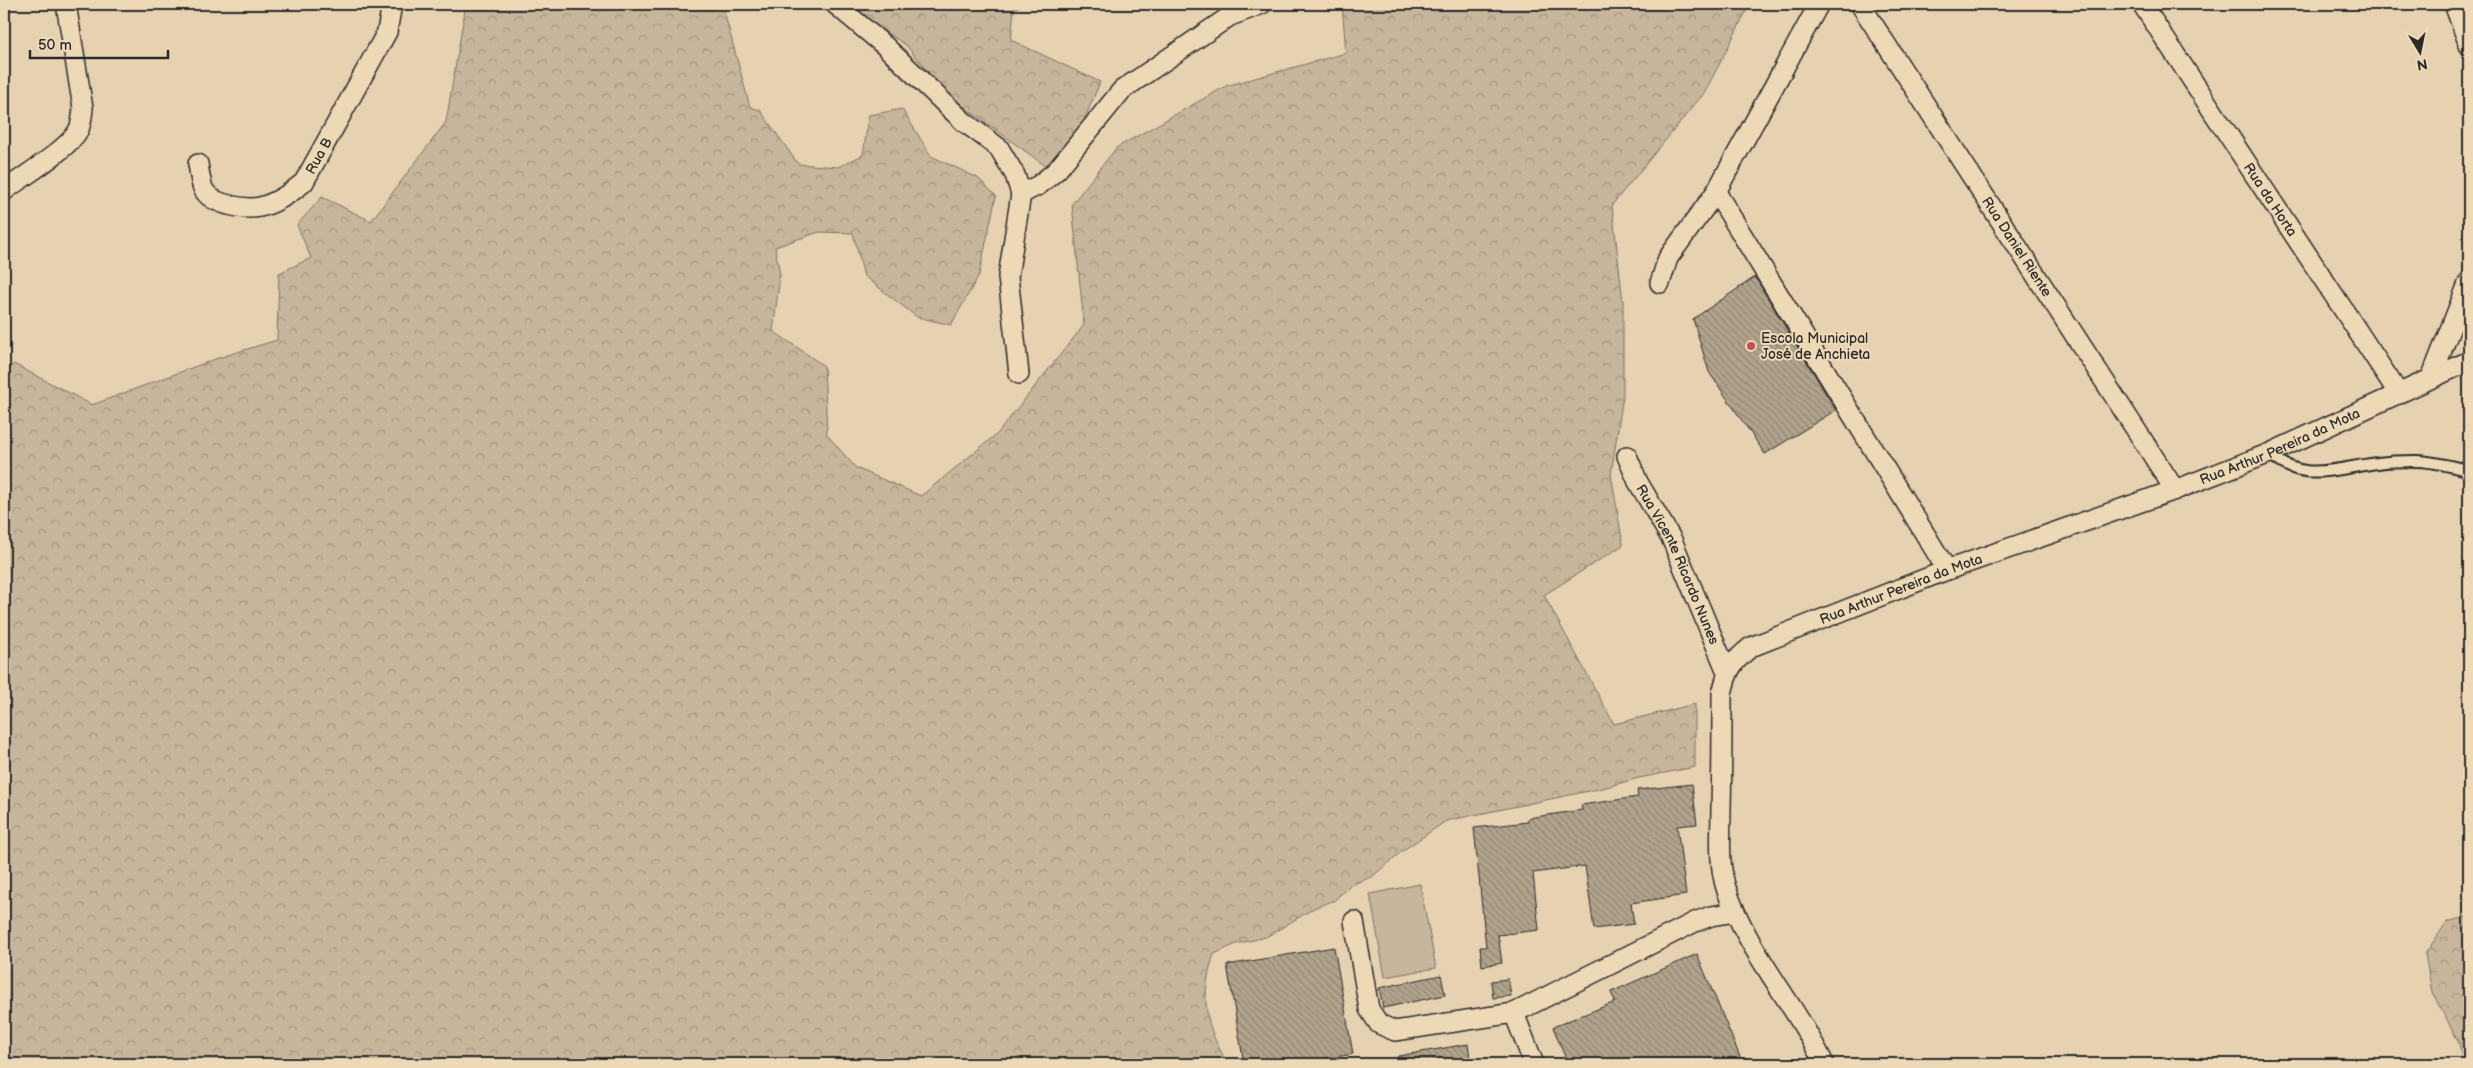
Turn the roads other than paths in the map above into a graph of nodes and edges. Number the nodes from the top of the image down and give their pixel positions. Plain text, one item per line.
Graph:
1 (66, 4) edge
2 (392, 4) edge
3 (835, 4) edge
4 (1262, 4) edge
5 (1819, 4) edge
6 (1860, 4) edge
7 (2142, 4) edge
8 (2454, 4) edge
9 (2469, 45) edge
10 (198, 164) dead end
11 (4, 191) edge
12 (1716, 192) junction
13 (1020, 194) junction
14 (2469, 281) edge
15 (1660, 283) dead end
16 (2469, 361) edge
17 (1019, 374) dead end
18 (2431, 378) junction
19 (2400, 394) junction
20 (2270, 453) junction
21 (1628, 456) dead end
22 (2469, 470) edge
23 (2174, 490) junction
24 (1947, 570) junction
25 (1727, 672) junction
26 (1735, 912) junction
27 (1354, 921) dead end
28 (1514, 1014) junction
29 (1534, 1064) edge
30 (1824, 1064) edge

1 - 11 street
2 - 10 street, Rua B
3 - 13 street
4 - 13 street
5 - 12 street
6 - 23 street, Rua Daniel Riente
7 - 19 street, Rua da Horta
8 - 9 street
12 - 15 street
12 - 24 street
13 - 17 street
14 - 18 street
16 - 18 street, Rua Arthur Pereira da Mota
18 - 19 street, Rua Arthur Pereira da Mota
19 - 20 street, Rua Arthur Pereira da Mota
20 - 22 lane
20 - 23 street, Rua Arthur Pereira da Mota
21 - 25 street, Rua Vicente Ricardo Nunes
23 - 24 street, Rua Arthur Pereira da Mota
24 - 25 street, Rua Arthur Pereira da Mota
25 - 26 street, Rua Arthur Pereira da Mota
26 - 28 street
26 - 30 street, Rua Arthur Pereira da Mota
27 - 28 street
28 - 29 street

